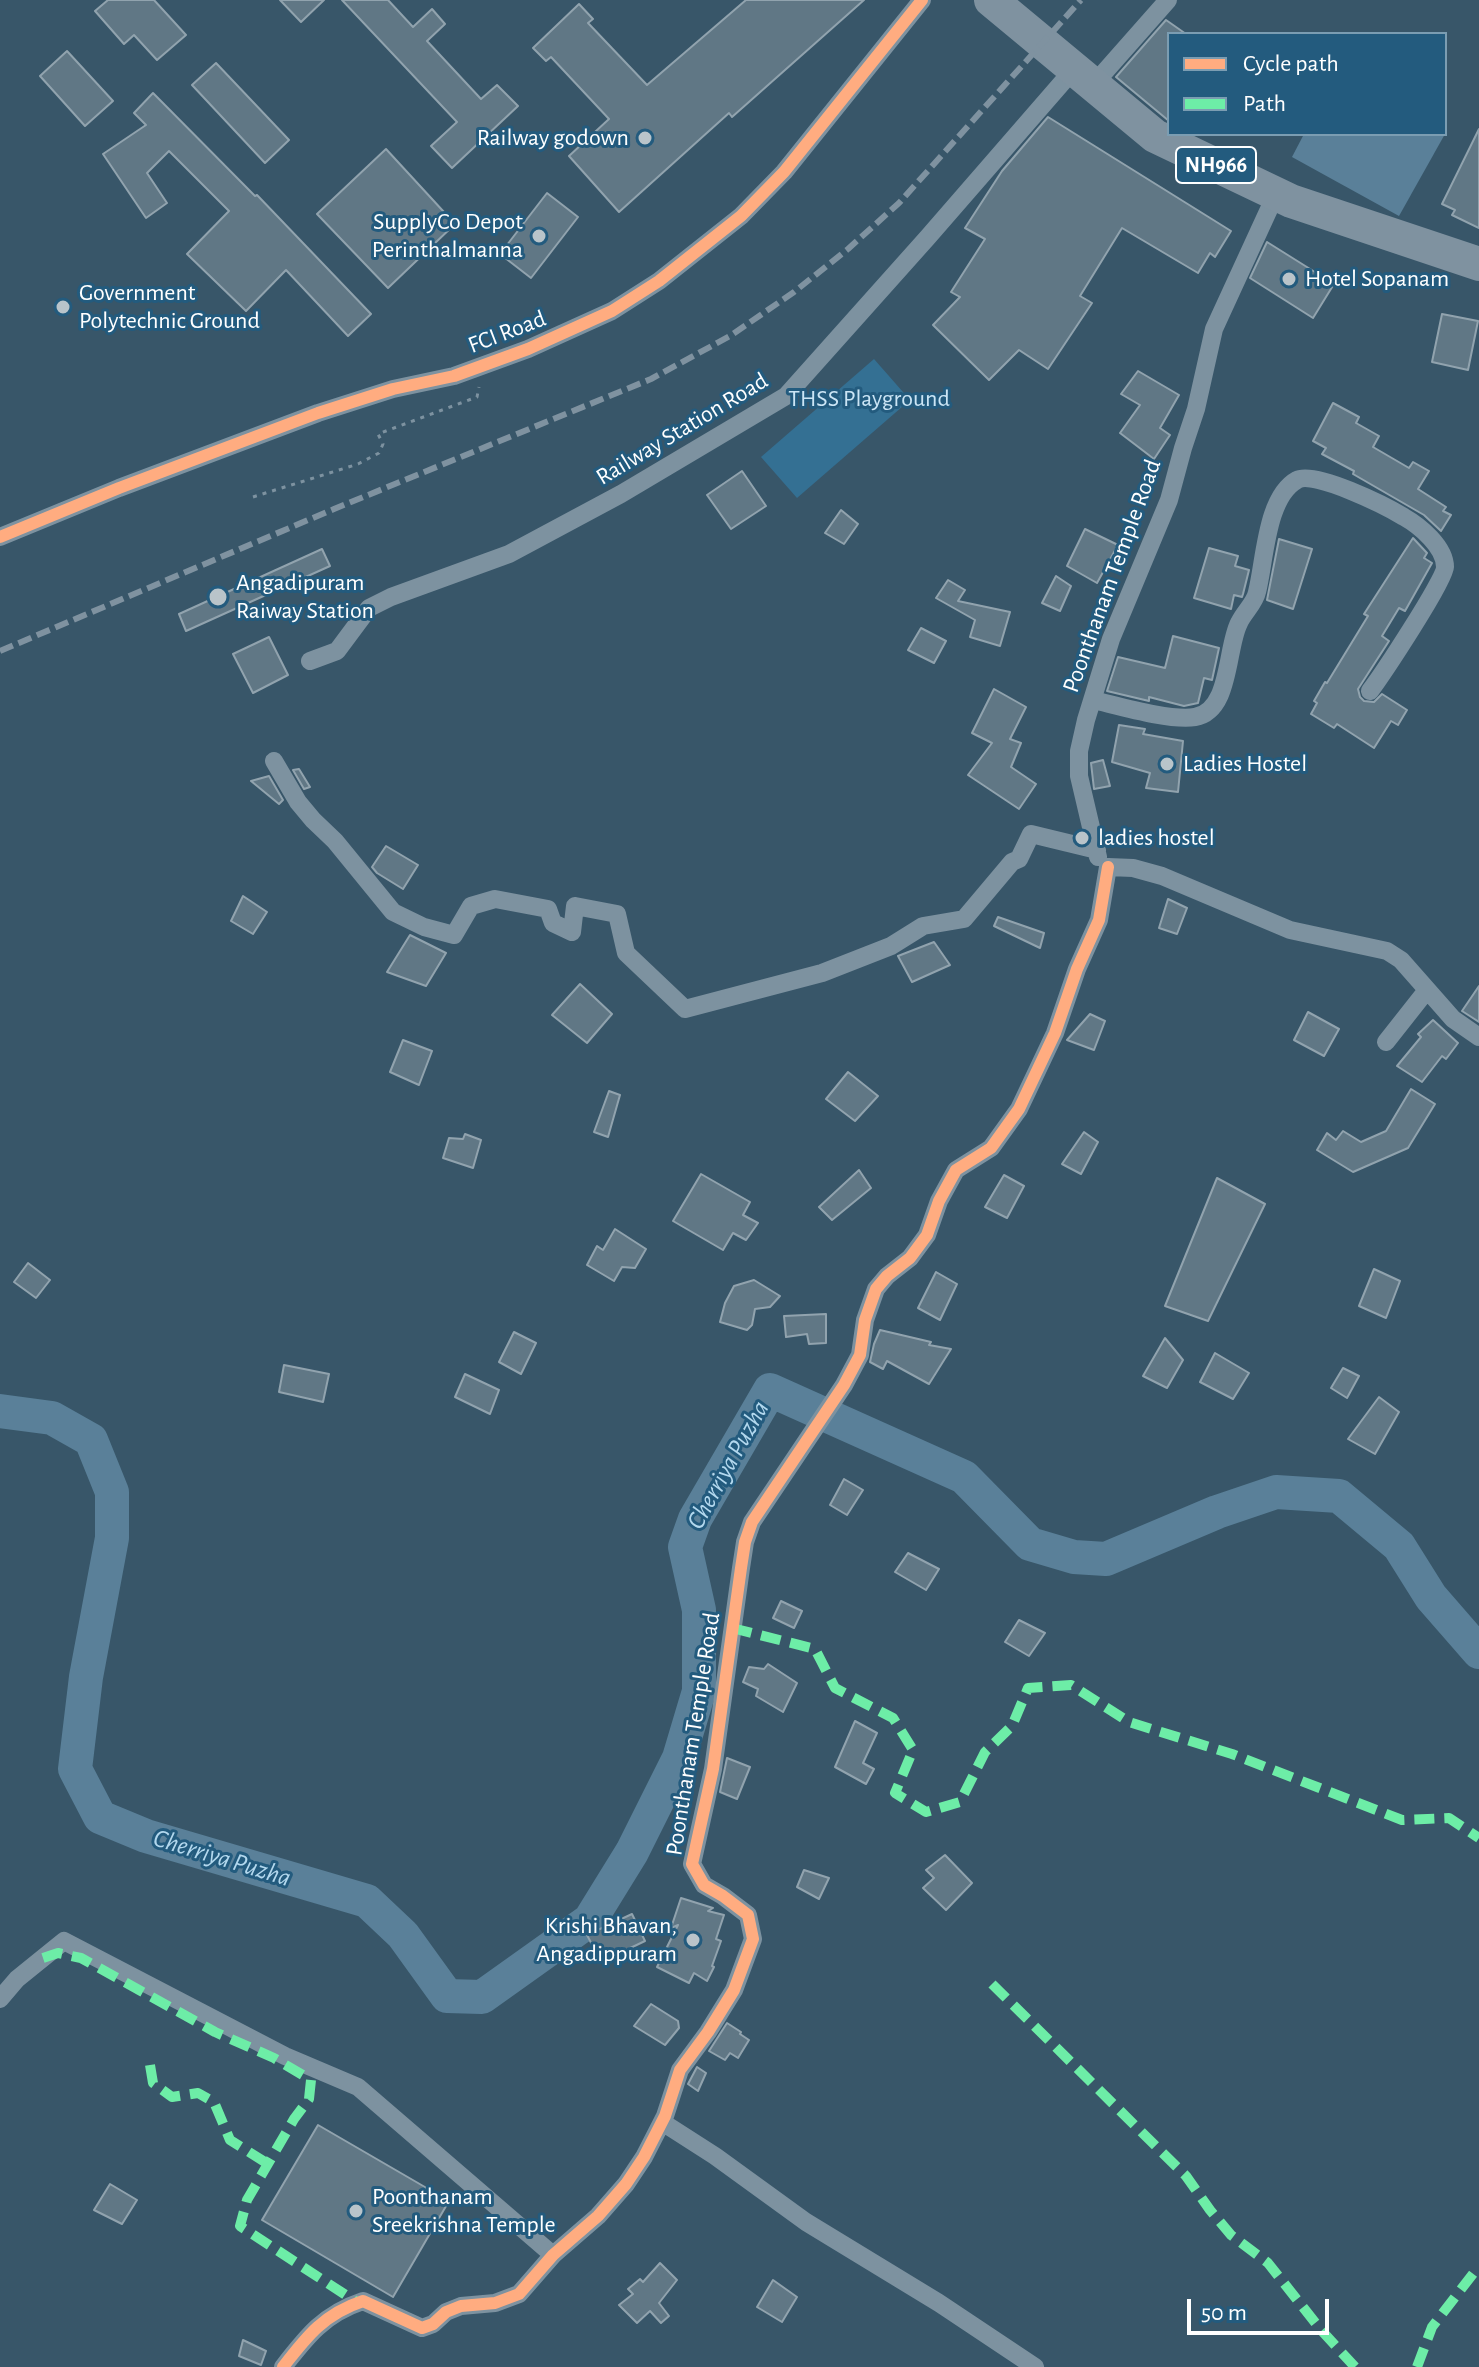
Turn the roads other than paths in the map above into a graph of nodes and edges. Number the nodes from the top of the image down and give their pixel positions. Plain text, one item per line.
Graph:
1 (922, 0) edge
2 (991, 0) edge
3 (1168, 0) edge
4 (1083, 77) junction
5 (1276, 194) junction
6 (1479, 264) edge
7 (0, 537) edge
8 (310, 661) dead end
9 (1370, 691) dead end
10 (1093, 700) junction
11 (274, 761) dead end
12 (1097, 850) junction
13 (1108, 867) junction
14 (1427, 990) junction
15 (1479, 1037) edge
16 (1386, 1042) dead end
17 (0, 1999) edge
18 (662, 2122) junction
19 (553, 2255) junction
20 (283, 2367) edge
21 (1035, 2367) edge

1 - 7 street, FCI Road
2 - 4 highway, NH966
3 - 4 street, Railway Station Road
4 - 5 highway, NH966
4 - 8 street, Railway Station Road
5 - 6 highway, NH966
5 - 10 street, Poonthanam Temple Road
9 - 10 street
10 - 12 street, Poonthanam Temple Road
11 - 12 street
12 - 13 street, Poonthanam Temple Road
13 - 14 street
13 - 18 street, Poonthanam Temple Road
14 - 15 street
14 - 16 street
17 - 19 street
18 - 19 street, Poonthanam Temple Road
18 - 21 street
19 - 20 street, Poonthanam Temple Road

